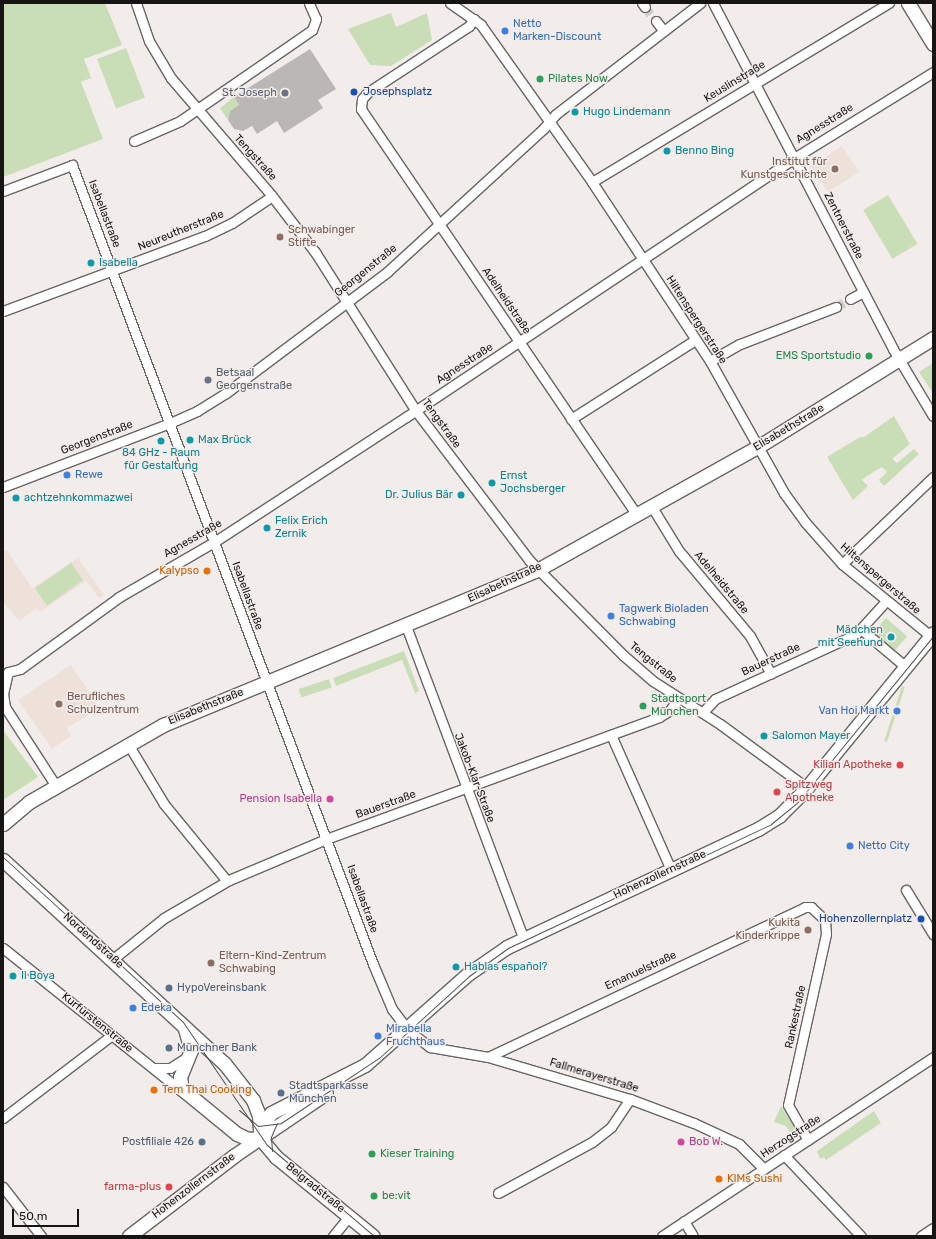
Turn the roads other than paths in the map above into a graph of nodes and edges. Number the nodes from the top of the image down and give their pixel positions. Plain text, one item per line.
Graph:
1 (136, 3) edge
2 (309, 3) edge
3 (450, 3) edge
4 (700, 3) edge
5 (713, 3) edge
6 (889, 3) edge
7 (908, 3) edge
8 (474, 19) junction
9 (656, 21) tunnel mouth
10 (663, 30) junction
11 (933, 44) edge
12 (933, 72) edge
13 (756, 84) junction
14 (196, 110) junction
15 (548, 122) junction
16 (134, 141) dead end
17 (794, 158) junction
18 (592, 182) junction
19 (3, 191) edge
20 (272, 196) junction
21 (439, 223) junction
22 (643, 261) junction
23 (112, 270) junction
24 (863, 292) junction
25 (850, 299) tunnel mouth
26 (348, 302) junction
27 (836, 307) tunnel mouth
28 (3, 311) edge
29 (933, 338) edge
30 (695, 340) junction
31 (520, 342) junction
32 (710, 361) junction
33 (900, 361) junction
34 (416, 411) junction
35 (933, 416) edge
36 (571, 419) junction
37 (170, 423) junction
38 (759, 446) junction
39 (933, 478) edge
40 (3, 487) edge
41 (652, 507) junction
42 (637, 515) junction
43 (214, 542) junction
44 (842, 564) junction
45 (539, 569) junction
46 (886, 601) junction
47 (406, 626) junction
48 (862, 630) junction
49 (932, 636) edge
50 (906, 667) junction
51 (6, 670) edge
52 (771, 674) junction
53 (266, 682) junction
54 (679, 698) junction
55 (703, 712) junction
56 (611, 734) junction
57 (128, 744) junction
58 (56, 786) junction
59 (807, 788) junction
60 (466, 789) junction
61 (3, 824) edge
62 (326, 839) junction
63 (3, 860) edge
64 (671, 870) junction
65 (227, 881) junction
66 (906, 890) dead end
67 (805, 907) joint
68 (933, 934) edge
69 (524, 938) junction
70 (3, 948) edge
71 (113, 959) junction
72 (182, 1024) junction
73 (408, 1030) junction
74 (112, 1034) junction
75 (216, 1054) junction
76 (189, 1055) junction
77 (933, 1057) edge
78 (488, 1058) junction
79 (153, 1067) junction
80 (350, 1075) junction
81 (186, 1093) junction
82 (630, 1099) junction
83 (258, 1110) junction
84 (274, 1111) junction
85 (3, 1118) edge
86 (260, 1138) junction
87 (808, 1140) junction
88 (784, 1155) junction
89 (764, 1169) junction
90 (3, 1187) edge
91 (498, 1193) dead end
92 (349, 1216) junction
93 (684, 1221) junction
94 (933, 1228) edge
95 (42, 1236) edge
96 (129, 1236) edge
97 (333, 1236) edge
98 (373, 1236) edge
99 (662, 1236) edge
100 (694, 1236) edge
101 (861, 1236) edge
102 (921, 1236) edge

1 - 14 street, Tengstraße
2 - 14 street
3 - 8 street, Hiltenspergerstraße
4 - 10 street, Georgenstraße
5 - 13 street, Zentnerstraße
6 - 13 street, Keuslinstraße
7 - 11 main road
8 - 15 street, Hiltenspergerstraße
8 - 21 street, Adelheidstraße
9 - 10 street
10 - 15 street, Georgenstraße
12 - 17 street, Agnesstraße
13 - 17 street, Zentnerstraße
13 - 18 street, Keuslinstraße
14 - 16 street
14 - 20 street, Tengstraße
15 - 18 street, Hiltenspergerstraße
15 - 21 street, Georgenstraße
17 - 22 street, Agnesstraße
17 - 24 street, Zentnerstraße
18 - 22 street, Hiltenspergerstraße
19 - 23 street, Isabellastraße
20 - 23 street, Neureutherstraße
20 - 26 street, Tengstraße
21 - 26 street, Georgenstraße
21 - 31 street, Adelheidstraße
22 - 30 street, Hiltenspergerstraße
22 - 31 street, Agnesstraße
23 - 28 street, Neureutherstraße
23 - 37 street, Isabellastraße
24 - 25 street
24 - 33 street, Zentnerstraße
26 - 34 street, Tengstraße
26 - 37 street, Georgenstraße
27 - 32 street
29 - 33 main road, Elisabethstraße
30 - 32 street, Hiltenspergerstraße
30 - 36 street
31 - 34 street, Agnesstraße
31 - 36 street, Adelheidstraße
32 - 38 street, Hiltenspergerstraße
33 - 35 street, Zentnerstraße
33 - 38 main road, Elisabethstraße
34 - 43 street, Agnesstraße
34 - 45 street, Tengstraße
36 - 42 street, Adelheidstraße
37 - 40 street, Georgenstraße
37 - 43 street, Isabellastraße
38 - 41 main road, Elisabethstraße
38 - 44 street, Hiltenspergerstraße
39 - 44 street
41 - 42 main road, Elisabethstraße
41 - 52 street, Adelheidstraße
42 - 45 main road, Elisabethstraße
43 - 51 street, Agnesstraße
43 - 53 street, Isabellastraße
44 - 46 street, Hiltenspergerstraße
45 - 47 main road, Elisabethstraße
45 - 54 street, Tengstraße
46 - 48 street, Bauerstraße
46 - 49 street, Hiltenspergerstraße
47 - 53 main road, Elisabethstraße
47 - 60 street, Jakob-Klar-Straße
48 - 50 street
48 - 52 street, Bauerstraße
49 - 50 main road, Hohenzollernstraße
50 - 59 main road, Hohenzollernstraße
51 - 58 street
52 - 55 street, Bauerstraße
53 - 57 main road, Elisabethstraße
53 - 62 street, Isabellastraße
54 - 55 street, Tengstraße
54 - 56 street, Bauerstraße
55 - 59 street, Tengstraße
56 - 60 street, Bauerstraße
56 - 64 street
57 - 58 main road, Elisabethstraße
57 - 65 street
58 - 61 main road, Elisabethstraße
59 - 64 main road, Hohenzollernstraße
60 - 62 street, Bauerstraße
60 - 69 street, Jakob-Klar-Straße
62 - 65 street, Bauerstraße
62 - 73 street, Isabellastraße
63 - 71 main road, Nordendstraße
64 - 69 main road, Hohenzollernstraße
65 - 71 street, Bauerstraße
66 - 68 street
67 - 78 street, Emanuelstraße
67 - 87 street, Rankestraße
69 - 73 main road, Hohenzollernstraße
70 - 74 street, Kurfürstenstraße
71 - 72 main road, Nordendstraße
72 - 75 main road, Nordendstraße
72 - 76 main road
73 - 78 street, Fallmerayerstraße
73 - 80 main road, Hohenzollernstraße
74 - 79 street, Kurfürstenstraße
74 - 85 street
75 - 76 main road
75 - 83 main road, Nordendstraße
76 - 79 street
76 - 81 main road
77 - 87 street, Herzogstraße
78 - 82 street, Fallmerayerstraße
79 - 81 street, Kurfürstenstraße
80 - 84 main road, Hohenzollernstraße
80 - 86 main road, Hohenzollernstraße
81 - 86 main road
82 - 89 street, Fallmerayerstraße
82 - 91 street
83 - 84 main road, Hohenzollernstraße
83 - 86 main road
84 - 86 main road
86 - 92 main road, Belgradstraße
86 - 96 main road, Hohenzollernstraße
87 - 88 street, Herzogstraße
88 - 89 street, Herzogstraße
88 - 101 street
89 - 93 street, Herzogstraße
90 - 95 street
92 - 97 street
92 - 98 main road, Belgradstraße
93 - 99 street, Herzogstraße
93 - 100 street
94 - 102 street

